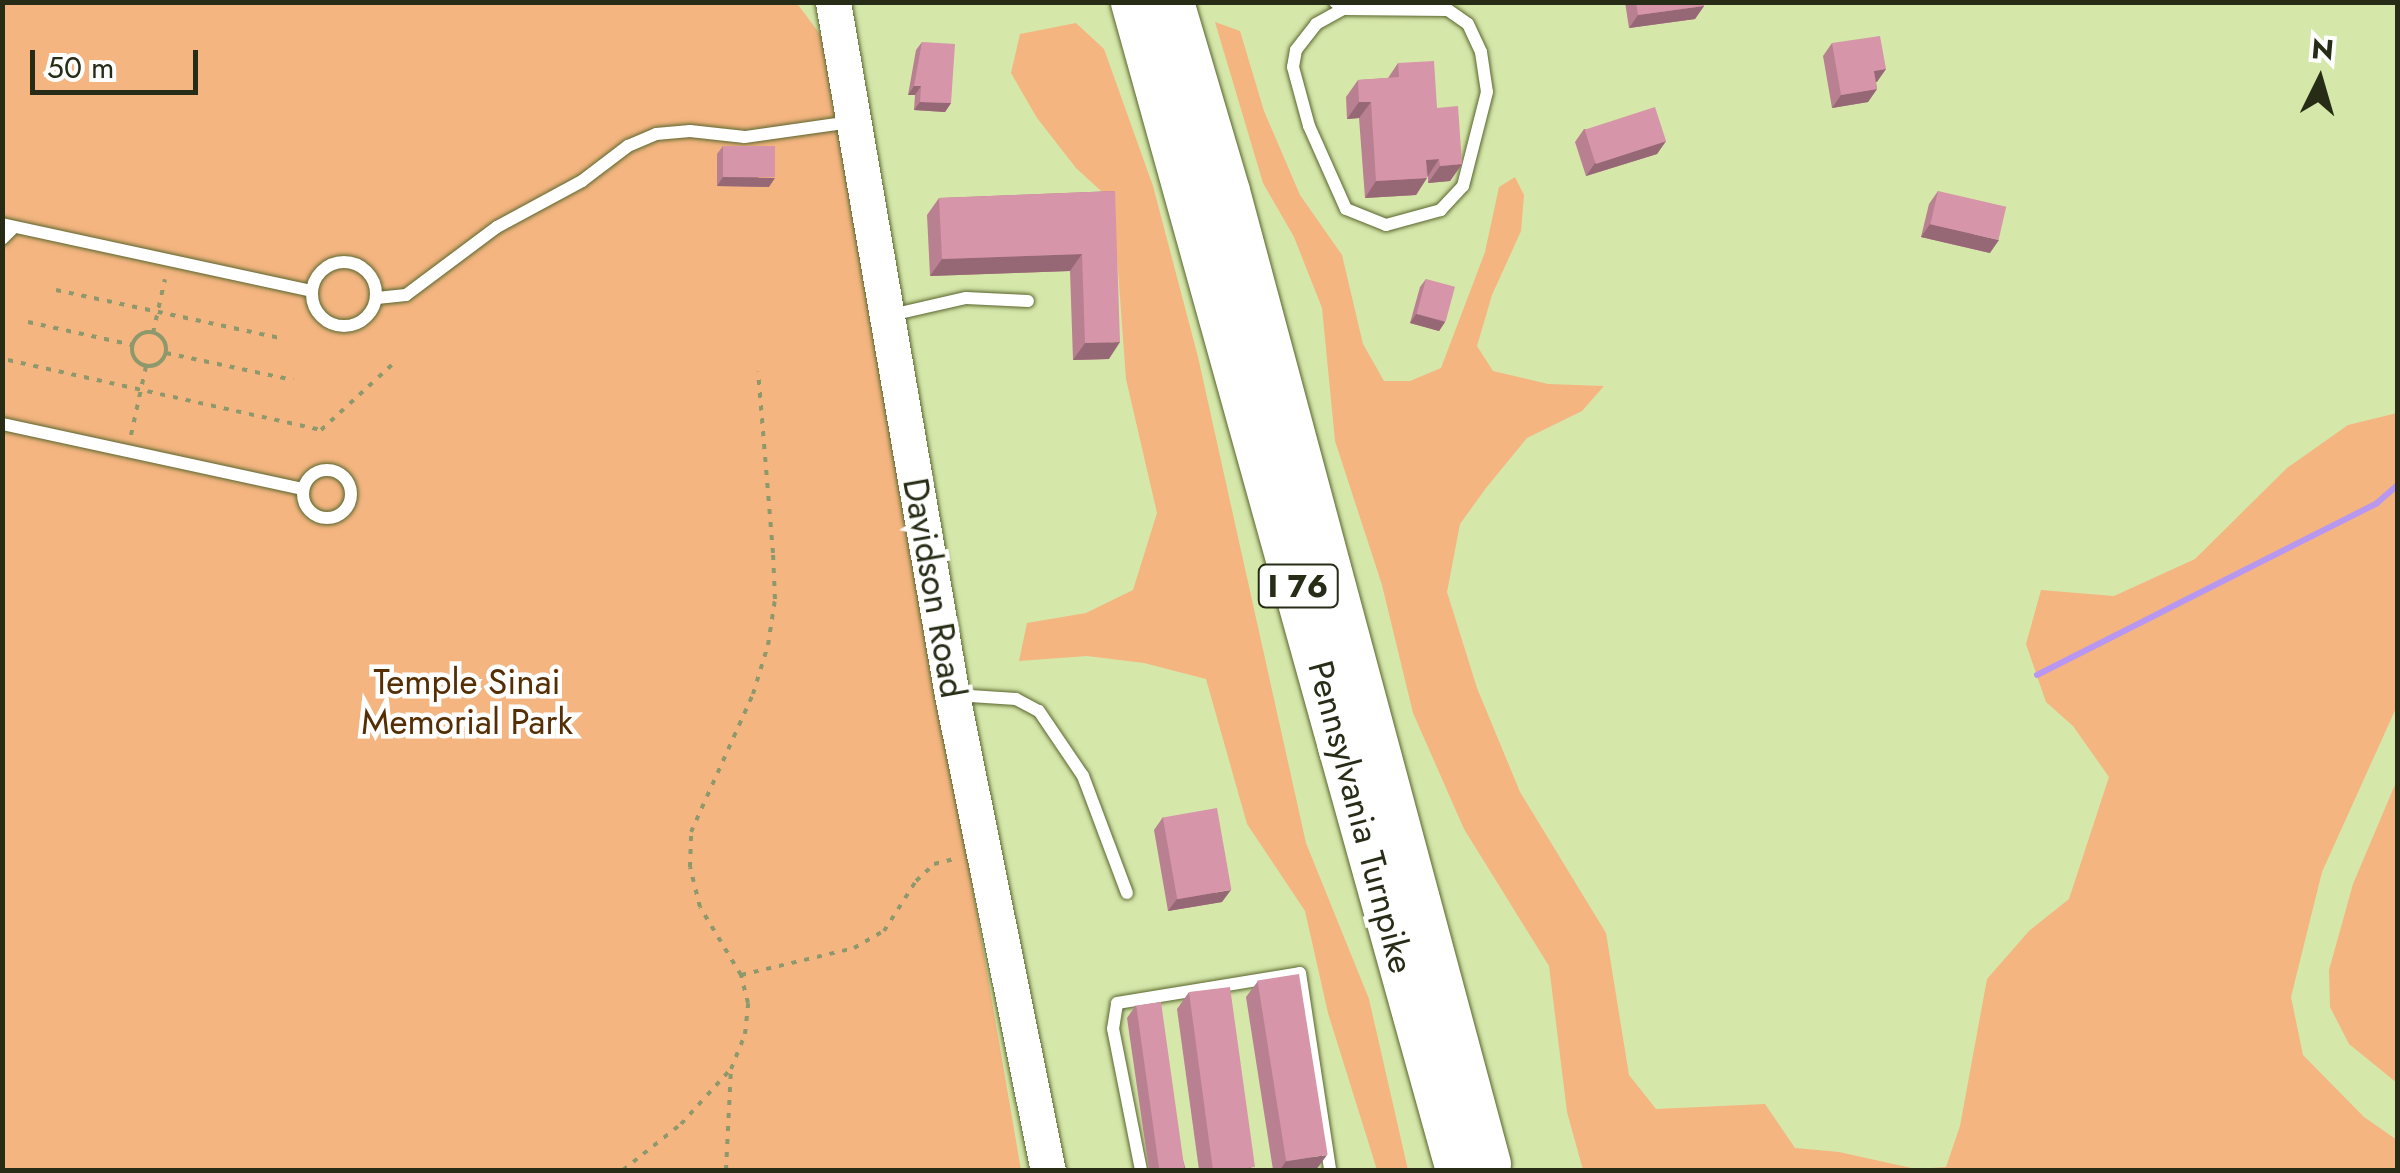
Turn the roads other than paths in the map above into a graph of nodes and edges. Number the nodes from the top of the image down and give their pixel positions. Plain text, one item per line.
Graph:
1 (833, 2) edge
2 (1133, 2) edge
3 (1171, 2) edge
4 (1341, 5) edge
5 (855, 122) junction
6 (8, 226) edge
7 (2, 240) edge
8 (312, 291) junction
9 (377, 298) junction
10 (1028, 301) dead end
11 (888, 316) junction
12 (2, 424) edge
13 (303, 489) dead end
14 (952, 695) junction
15 (1128, 893) dead end
16 (1048, 1170) edge
17 (1140, 1170) edge
18 (1330, 1170) edge
19 (1458, 1170) edge
20 (1490, 1170) edge

1 - 5 street, Davidson Road
2 - 19 highway, Pennsylvania Turnpike / I 76
3 - 20 highway, Pennsylvania Turnpike / I 76
4 - 4 lane
5 - 9 lane
5 - 11 street, Davidson Road
6 - 7 lane
6 - 8 lane
8 - 9 lane
8 - 9 lane
10 - 11 lane
11 - 14 street, Davidson Road
12 - 13 lane
14 - 15 lane
14 - 16 street, Davidson Road
17 - 18 lane

